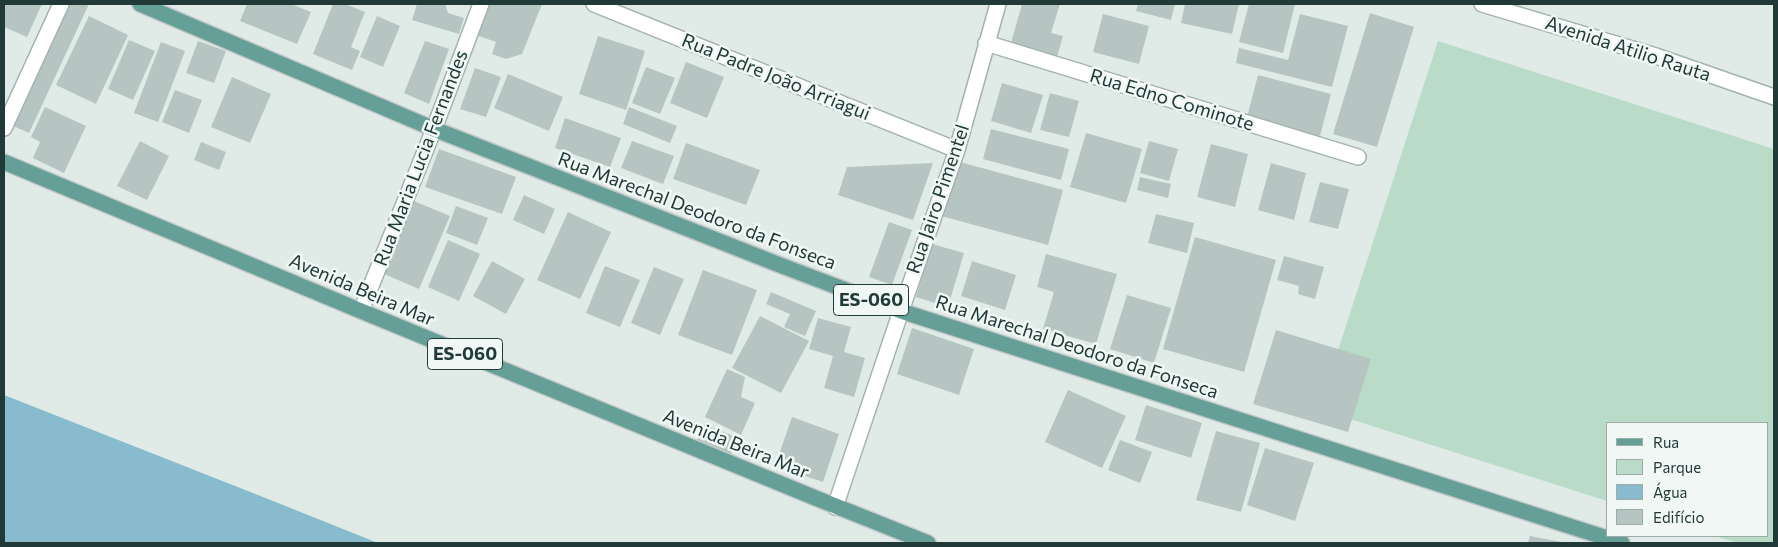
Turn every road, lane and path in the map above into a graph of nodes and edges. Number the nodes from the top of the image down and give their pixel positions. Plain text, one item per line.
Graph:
1 (61, 4) edge
2 (140, 4) edge
3 (481, 4) edge
4 (594, 4) edge
5 (998, 4) edge
6 (1482, 4) edge
7 (986, 43) junction
8 (1774, 97) edge
9 (4, 128) edge
10 (434, 129) junction
11 (957, 150) junction
12 (1358, 157) dead end
13 (4, 162) edge
14 (361, 311) junction
15 (901, 311) junction
16 (835, 507) junction
17 (928, 543) edge
18 (1622, 543) edge

1 - 9 street
2 - 10 main road, Rua Marechal Deodoro da Fonseca / ES-060
3 - 10 street, Rua Maria Lucia Fernandes
4 - 11 street, Rua Padre João Arriagui
5 - 7 street, Rua Jairo Pimentel
6 - 8 street, Avenida Atilio Rauta
7 - 11 street, Rua Jairo Pimentel
7 - 12 street, Rua Edno Cominote
10 - 14 street, Rua Maria Lucia Fernandes
10 - 15 main road, Rua Marechal Deodoro da Fonseca / ES-060
11 - 15 street, Rua Jairo Pimentel
13 - 14 main road, Avenida Beira Mar / ES-060
14 - 16 main road, Avenida Beira Mar / ES-060
15 - 16 street, Rua Jairo Pimentel
15 - 18 main road, Rua Marechal Deodoro da Fonseca / ES-060
16 - 17 main road, Avenida Beira Mar / ES-060

